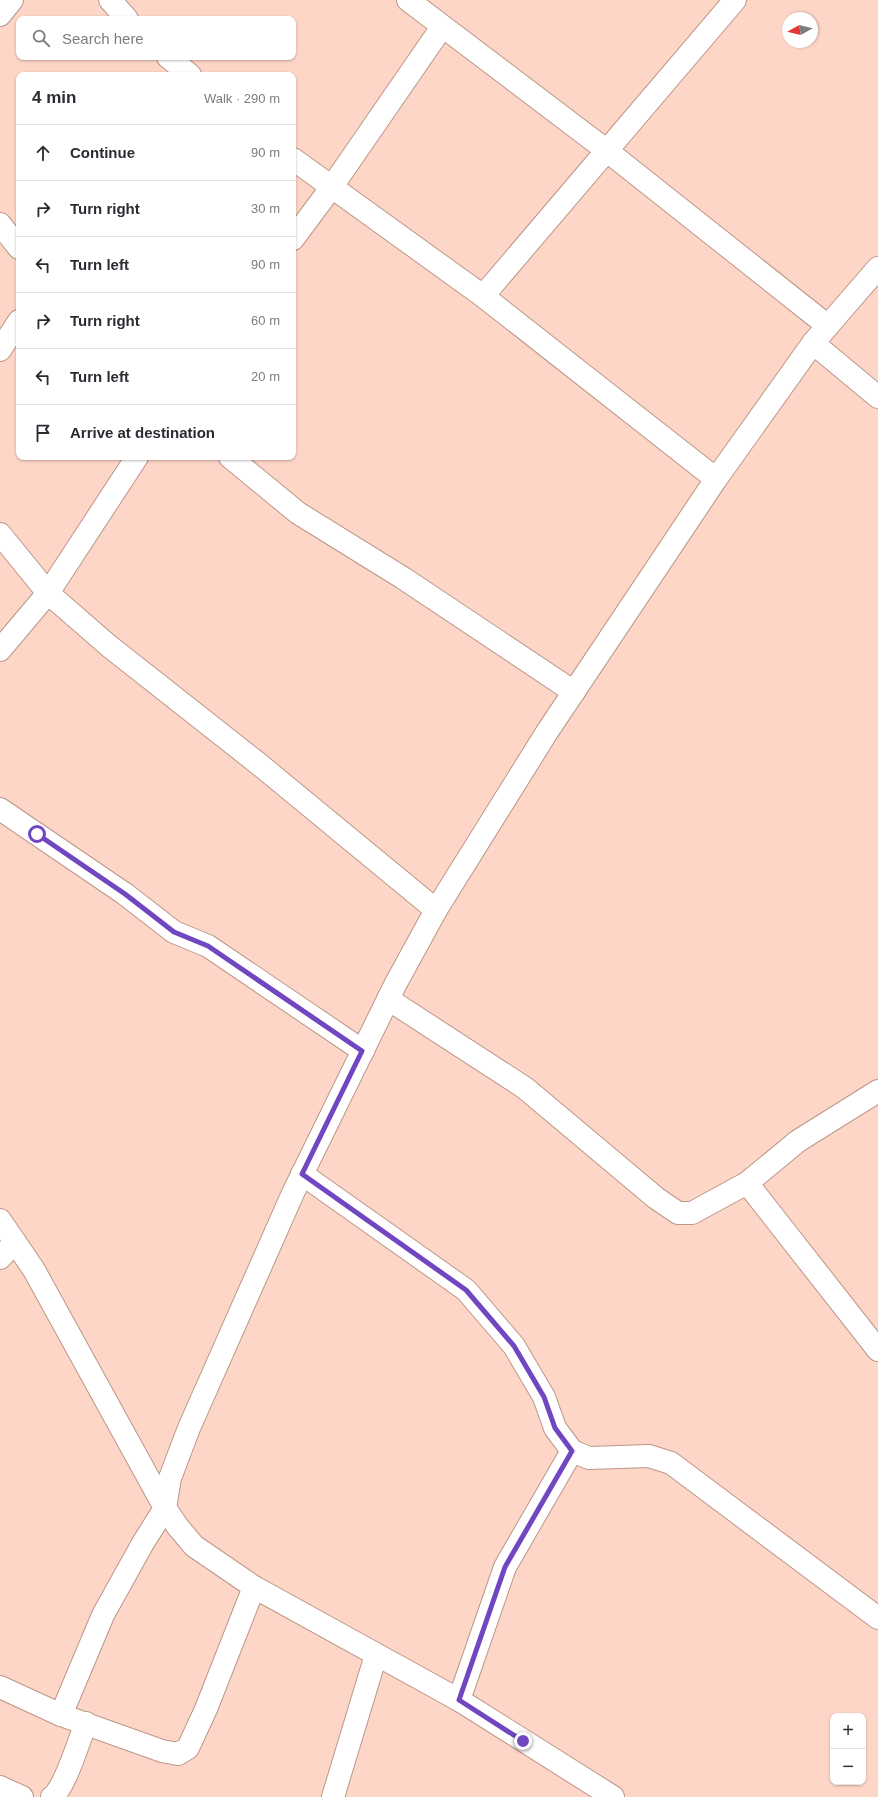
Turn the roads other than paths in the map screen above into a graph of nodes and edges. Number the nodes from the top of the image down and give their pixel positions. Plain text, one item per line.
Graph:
1 (12, 0) edge
2 (110, 0) edge
3 (408, 0) edge
4 (734, 0) edge
5 (0, 15) edge
6 (124, 16) edge
7 (442, 27) junction
8 (172, 60) edge
9 (186, 72) edge
10 (606, 150) junction
11 (296, 161) edge
12 (331, 188) junction
13 (0, 224) edge
14 (296, 235) edge
15 (16, 244) edge
16 (878, 268) edge
17 (483, 296) junction
18 (16, 326) edge
19 (828, 326) junction
20 (813, 343) junction
21 (0, 350) edge
22 (878, 397) edge
23 (135, 460) edge
24 (234, 460) edge
25 (716, 479) junction
26 (0, 534) edge
27 (48, 593) junction
28 (0, 650) edge
29 (574, 692) junction
30 (0, 809) edge
31 (436, 910) junction
32 (388, 999) junction
33 (362, 1051) junction
34 (878, 1091) edge
35 (302, 1174) junction
36 (747, 1182) junction
37 (0, 1220) edge
38 (15, 1242) junction
39 (0, 1258) edge
40 (878, 1350) edge
41 (572, 1451) junction
42 (166, 1508) junction
43 (254, 1587) junction
44 (878, 1618) edge
45 (376, 1655) junction
46 (0, 1687) edge
47 (459, 1700) junction
48 (62, 1715) junction
49 (86, 1723) junction
50 (0, 1787) edge
51 (22, 1797) edge
52 (52, 1797) edge
53 (333, 1797) edge
54 (613, 1797) edge

1 - 5 street
2 - 6 street
3 - 7 street
4 - 10 street
7 - 10 street
7 - 12 street
8 - 9 street
10 - 17 street
10 - 19 street
11 - 12 street
12 - 14 street
12 - 17 street
13 - 15 street
16 - 19 street
17 - 25 street
18 - 21 street
19 - 20 street
20 - 22 street
20 - 25 street
23 - 27 street
24 - 29 street
25 - 29 street
26 - 27 street
27 - 28 street
27 - 31 street
29 - 31 street
30 - 33 street
31 - 32 street
32 - 33 street
32 - 36 street
33 - 35 street
34 - 36 street
35 - 41 street
35 - 42 street
36 - 40 street
37 - 38 street
38 - 39 street
38 - 42 street
41 - 44 street
41 - 47 street
42 - 43 street
42 - 48 street
43 - 45 street
43 - 49 street
45 - 47 street
45 - 53 street
46 - 48 street
47 - 54 street
48 - 49 street
49 - 52 street
50 - 51 street

